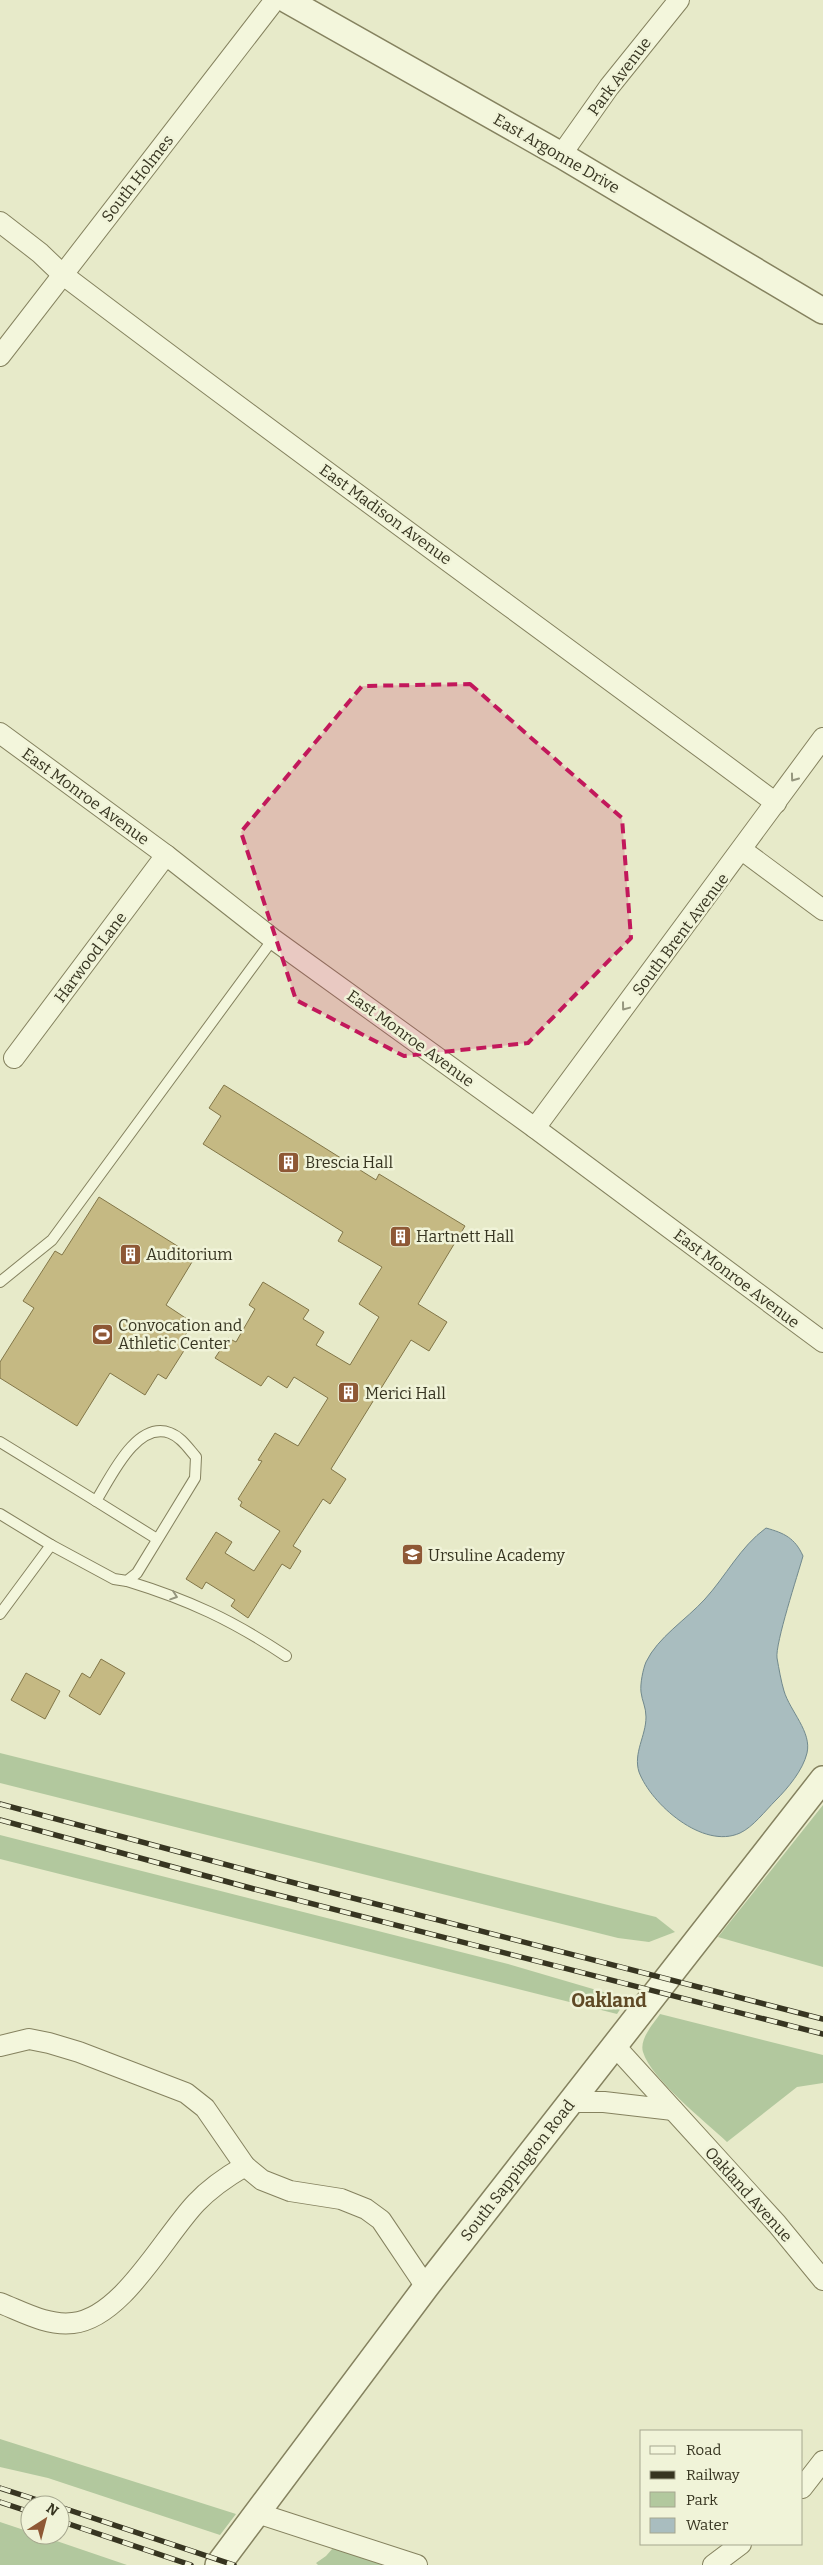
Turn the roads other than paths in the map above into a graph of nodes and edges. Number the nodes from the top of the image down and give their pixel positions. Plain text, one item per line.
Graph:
1 (275, 0) edge
2 (287, 0) edge
3 (679, 0) edge
4 (561, 155) junction
5 (0, 222) edge
6 (62, 274) junction
7 (823, 312) edge
8 (0, 356) edge
9 (0, 733) edge
10 (823, 738) edge
11 (776, 803) junction
12 (742, 850) junction
13 (166, 855) junction
14 (823, 910) edge
15 (273, 939) junction
16 (14, 1058) dead end
17 (535, 1128) junction
18 (0, 1282) edge
19 (823, 1342) edge
20 (0, 1442) edge
21 (96, 1501) junction
22 (0, 1514) edge
23 (157, 1539) junction
24 (51, 1545) junction
25 (127, 1580) junction
26 (0, 1614) edge
27 (286, 1656) dead end
28 (823, 1779) edge
29 (614, 2045) junction
30 (0, 2046) edge
31 (570, 2102) junction
32 (673, 2110) junction
33 (245, 2166) junction
34 (823, 2280) edge
35 (426, 2287) junction
36 (0, 2303) edge
37 (823, 2461) edge
38 (803, 2487) edge
39 (257, 2513) junction
40 (740, 2545) edge
41 (218, 2565) edge
42 (417, 2565) edge
43 (713, 2565) edge

1 - 6 street, South Holmes
2 - 4 street, East Argonne Drive
3 - 4 street, Park Avenue
4 - 7 street, East Argonne Drive
5 - 6 street, East Madison Avenue
6 - 8 street, South Holmes
6 - 11 street, East Madison Avenue
9 - 13 street, East Monroe Avenue
10 -> 11 street, South Brent Avenue
11 - 12 street, South Brent Avenue
12 - 14 street
12 -> 17 street, South Brent Avenue
13 - 15 street, East Monroe Avenue
13 - 16 street, Harwood Lane
15 - 17 street, East Monroe Avenue
15 - 18 lane
17 - 19 street, East Monroe Avenue
20 - 21 lane
21 - 23 lane
21 - 23 lane
22 - 24 lane
23 - 25 lane
24 - 25 lane
24 - 26 lane
25 -> 27 lane
28 - 29 street, South Sappington Road
29 - 31 street, South Sappington Road
29 - 32 street, Oakland Avenue
30 - 33 street
31 - 32 street
31 - 35 street, South Sappington Road
32 - 34 street, Oakland Avenue
33 - 35 street
33 - 36 street
35 - 39 street, South Sappington Road
37 - 38 street
39 - 41 street, South Sappington Road
39 - 42 street
40 - 43 street

